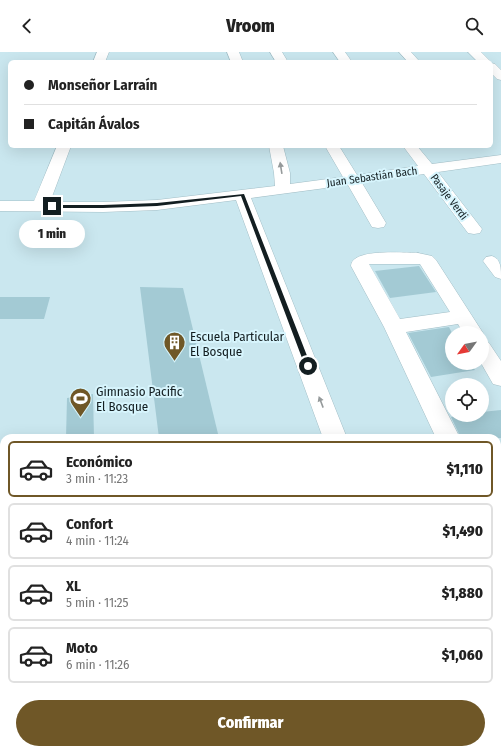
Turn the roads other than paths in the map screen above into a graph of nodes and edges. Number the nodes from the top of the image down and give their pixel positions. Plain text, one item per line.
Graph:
1 (405, 52) edge
2 (474, 52) edge
3 (412, 60) edge
4 (483, 60) edge
5 (493, 147) edge
6 (63, 148) edge
7 (276, 148) edge
8 (333, 148) edge
9 (412, 148) edge
10 (501, 155) edge
11 (501, 159) edge
12 (428, 169) junction
13 (352, 180) junction
14 (283, 190) junction
15 (242, 195) junction
16 (0, 206) edge
17 (40, 206) junction
18 (378, 223) dead end
19 (474, 229) dead end
20 (463, 317) junction
21 (469, 326) edge
22 (394, 327) junction
23 (489, 359) edge
24 (501, 378) edge
25 (333, 434) edge
26 (446, 434) edge

1 - 3 street
2 - 4 street
5 - 10 street
6 - 17 street
14 -> 7 street
8 - 13 street
9 - 12 street, Pasaje Verdi
11 - 12 street, Juan Sebastián Bach
12 - 13 street, Juan Sebastián Bach
12 - 19 street, Pasaje Verdi
13 - 14 street, Juan Sebastián Bach
13 - 18 street
14 - 15 street, Juan Sebastián Bach
15 - 17 street, Juan Sebastián Bach
25 -> 15 street
16 - 17 street, Juan Sebastián Bach
20 - 21 street
20 - 22 street
20 - 22 street
22 - 26 street
23 - 24 street

